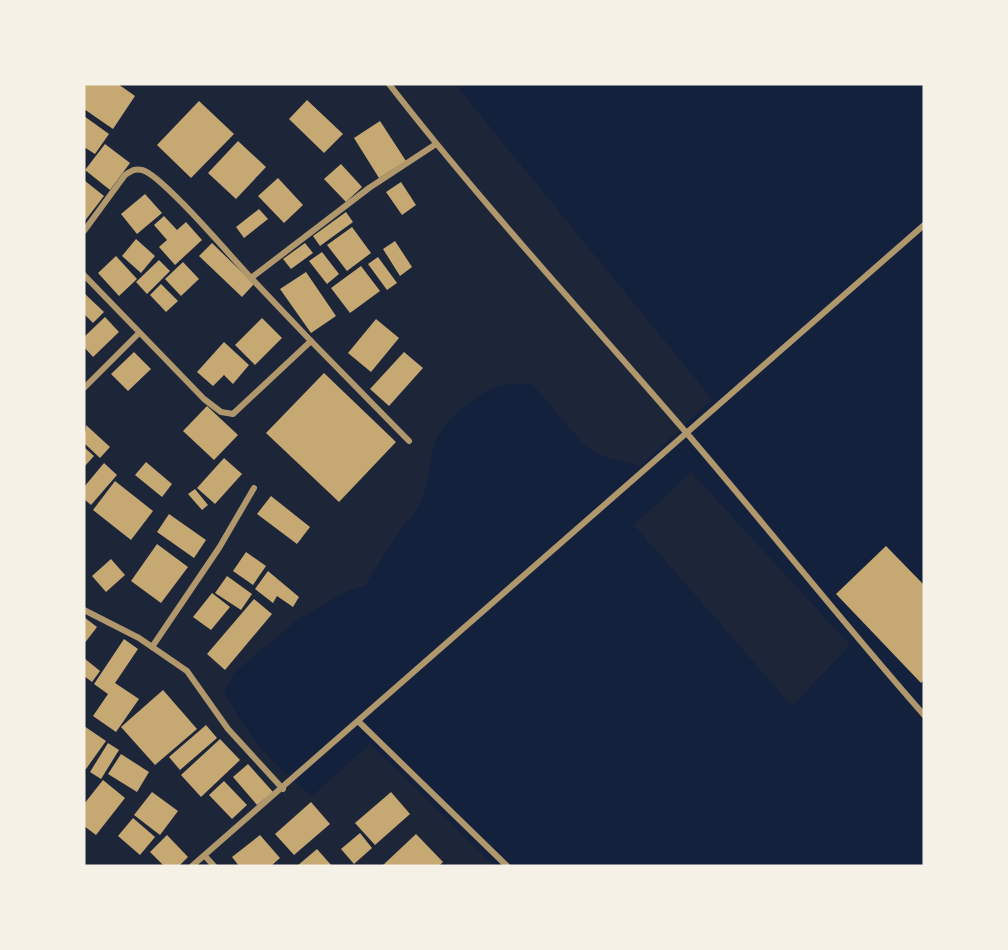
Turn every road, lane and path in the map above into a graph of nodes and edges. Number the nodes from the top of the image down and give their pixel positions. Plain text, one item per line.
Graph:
1 (389, 84) edge
2 (436, 144) junction
3 (924, 225) edge
4 (84, 231) edge
5 (84, 275) edge
6 (251, 278) junction
7 (139, 333) junction
8 (311, 341) junction
9 (84, 388) edge
10 (686, 432) junction
11 (409, 441) dead end
12 (254, 488) dead end
13 (84, 610) edge
14 (152, 647) junction
15 (924, 715) edge
16 (359, 722) junction
17 (283, 789) junction
18 (205, 856) junction
19 (192, 866) edge
20 (214, 866) edge
21 (507, 866) edge

1 - 2 street
2 - 6 street
2 - 10 street
3 - 10 street
4 - 6 street
5 - 7 street
6 - 8 street
7 - 8 street
7 - 9 street
8 - 11 street
10 - 15 street
10 - 16 street
12 - 14 street
13 - 14 street
14 - 17 street
16 - 17 street
16 - 21 street
17 - 18 street
18 - 19 street
18 - 20 street

